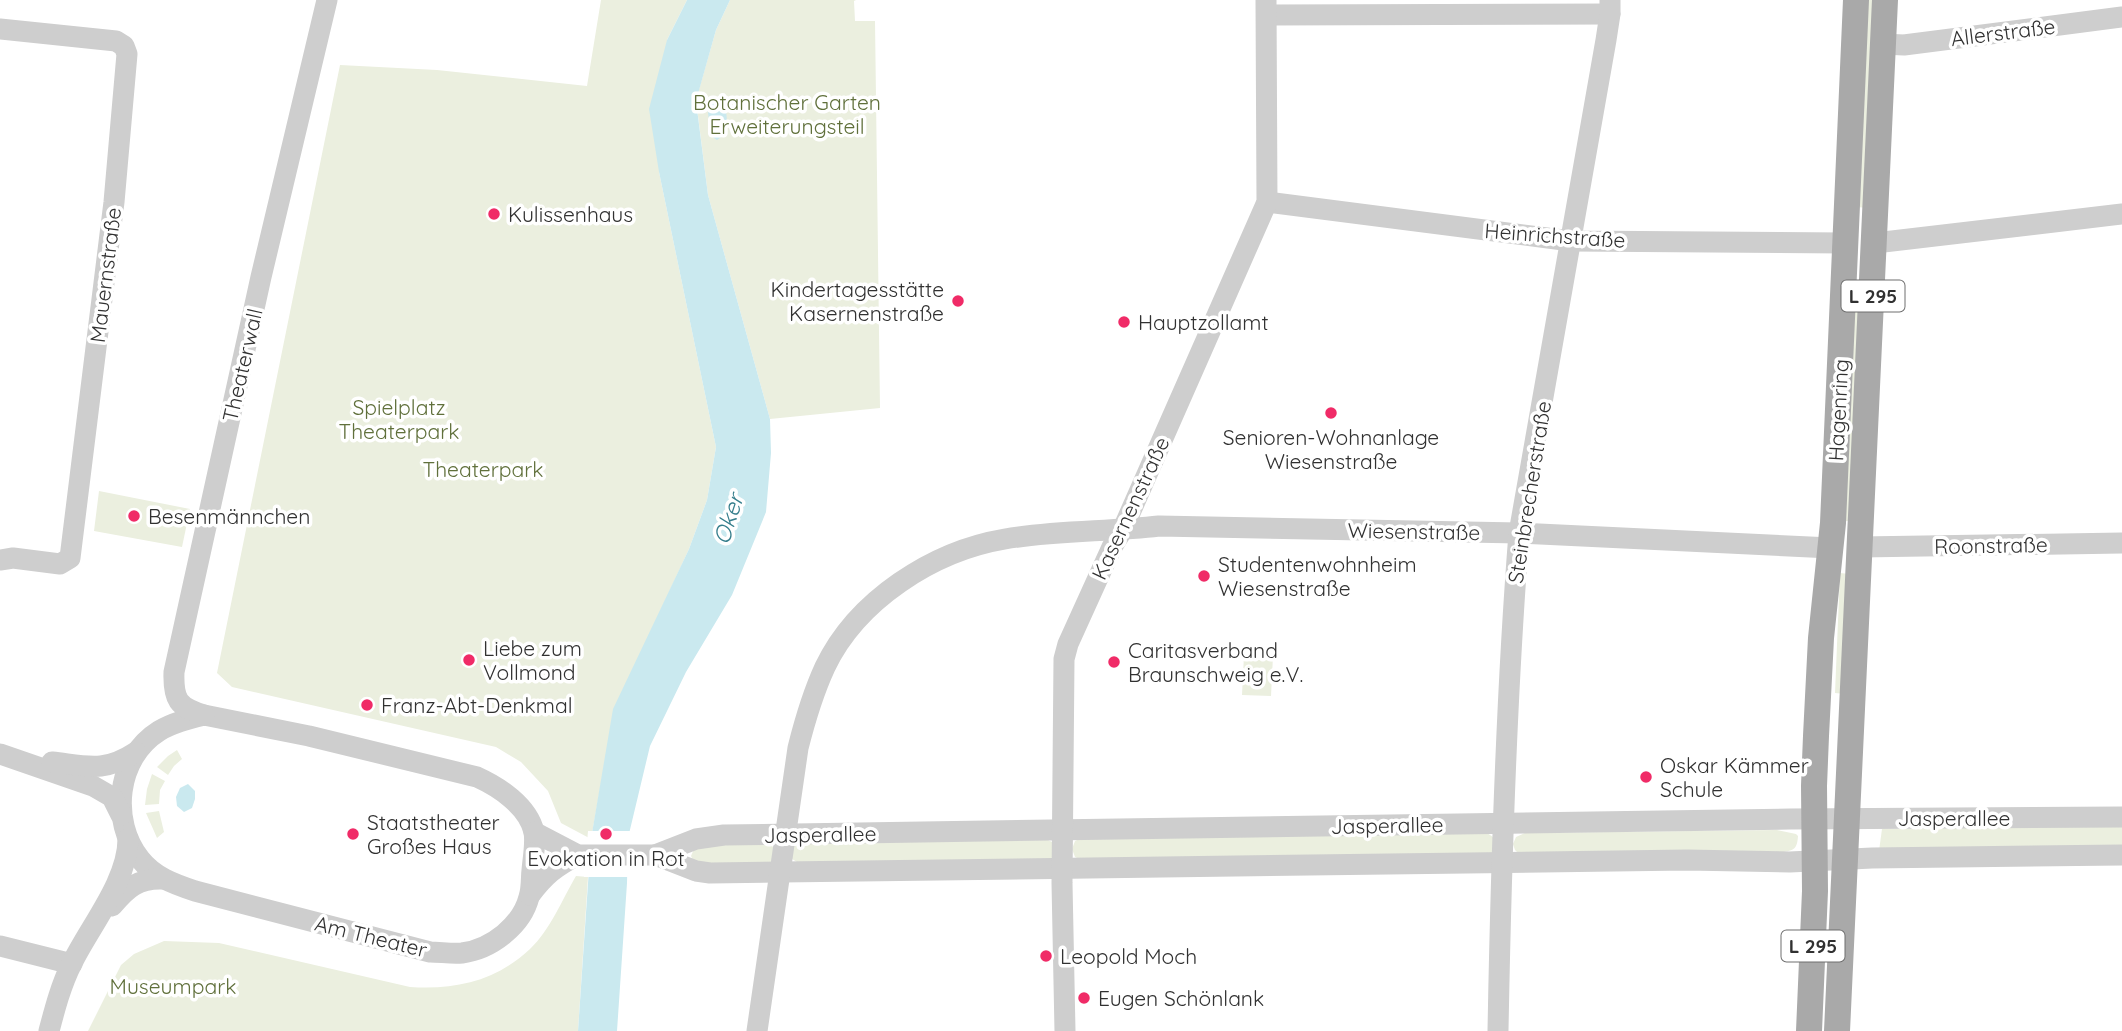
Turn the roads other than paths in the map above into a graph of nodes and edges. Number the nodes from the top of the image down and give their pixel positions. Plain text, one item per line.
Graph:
1 (327, 0) edge
2 (1856, 0) edge
3 (1885, 0) edge
4 (1610, 7) edge
5 (1267, 8) edge
6 (2122, 17) edge
7 (0, 29) edge
8 (1883, 44) junction
9 (1267, 202) junction
10 (2122, 214) edge
11 (1571, 241) junction
12 (1845, 243) junction
13 (1875, 243) junction
14 (1122, 531) junction
15 (1519, 533) junction
16 (2122, 543) edge
17 (1861, 547) junction
18 (1831, 548) junction
19 (0, 560) edge
20 (178, 702) junction
21 (204, 715) junction
22 (166, 728) junction
23 (136, 752) junction
24 (6, 756) edge
25 (122, 817) junction
26 (2122, 817) edge
27 (1815, 819) junction
28 (1848, 819) junction
29 (1504, 823) junction
30 (1063, 830) junction
31 (534, 832) junction
32 (787, 834) junction
33 (128, 839) junction
34 (578, 855) junction
35 (655, 855) junction
36 (2122, 855) edge
37 (1846, 860) junction
38 (1815, 861) junction
39 (1502, 863) junction
40 (1063, 868) junction
41 (780, 872) junction
42 (163, 879) junction
43 (530, 895) junction
44 (86, 937) junction
45 (0, 946) edge
46 (72, 964) junction
47 (49, 1031) edge
48 (757, 1031) edge
49 (1065, 1031) edge
50 (1498, 1031) edge
51 (1809, 1031) edge
52 (1838, 1031) edge

1 - 20 street, Theaterwall
2 - 12 main road, Hagenring / L 295
3 - 8 main road, Hagenring / L 295
4 - 5 street
4 - 11 street, Steinbrecherstraße
5 - 9 street, Kasernenstraße
6 - 8 street, Allerstraße
7 - 19 street, Mauernstraße
8 - 13 main road, Hagenring / L 295
9 - 11 street, Heinrichstraße
9 - 14 street, Kasernenstraße
10 - 13 street
11 - 12 street, Heinrichstraße
11 - 15 street, Steinbrecherstraße
12 - 18 main road, Hagenring / L 295
13 - 17 main road, Hagenring / L 295
14 - 15 street, Wiesenstraße
14 - 30 street, Kasernenstraße
14 - 32 street, Wiesenstraße
15 - 18 street, Wiesenstraße
15 - 29 street, Steinbrecherstraße
16 - 17 street, Roonstraße
17 - 28 main road, Hagenring / L 295
18 - 27 main road, Hagenring / L 295
20 - 21 street
20 - 22 street, Am Theater
21 - 22 street, Am Theater
21 - 31 street, Am Theater
22 - 23 street, Am Theater
23 - 24 street
23 - 25 street, Am Theater
24 - 25 street
25 - 33 street, Am Theater
26 - 28 street, Jasperallee
27 - 28 street, Jasperallee
27 - 29 street, Jasperallee
27 - 38 main road, L 295
28 - 37 main road, L 295
29 - 30 street, Jasperallee
29 - 39 street, Steinbrecherstraße
30 - 32 street, Jasperallee
30 - 40 street, Kasernenstraße
31 - 34 street, Jasperallee
31 - 43 street, Am Theater
32 - 35 street, Jasperallee
32 - 41 street, Wiesenstraße
33 - 42 street, Am Theater
33 - 44 street
34 - 35 street, Jasperallee
34 - 43 street
35 - 41 street, Jasperallee
36 - 37 street, Jasperallee
37 - 38 street, Jasperallee
37 - 52 main road, L 295
38 - 39 street, Jasperallee
38 - 51 main road, L 295
39 - 40 street, Jasperallee
39 - 50 street, Steinbrecherstraße
40 - 41 street, Jasperallee
40 - 49 street, Kasernenstraße
41 - 48 street, Wiesenstraße
42 - 43 street, Am Theater
42 - 44 street
44 - 46 street
45 - 46 street
46 - 47 street

